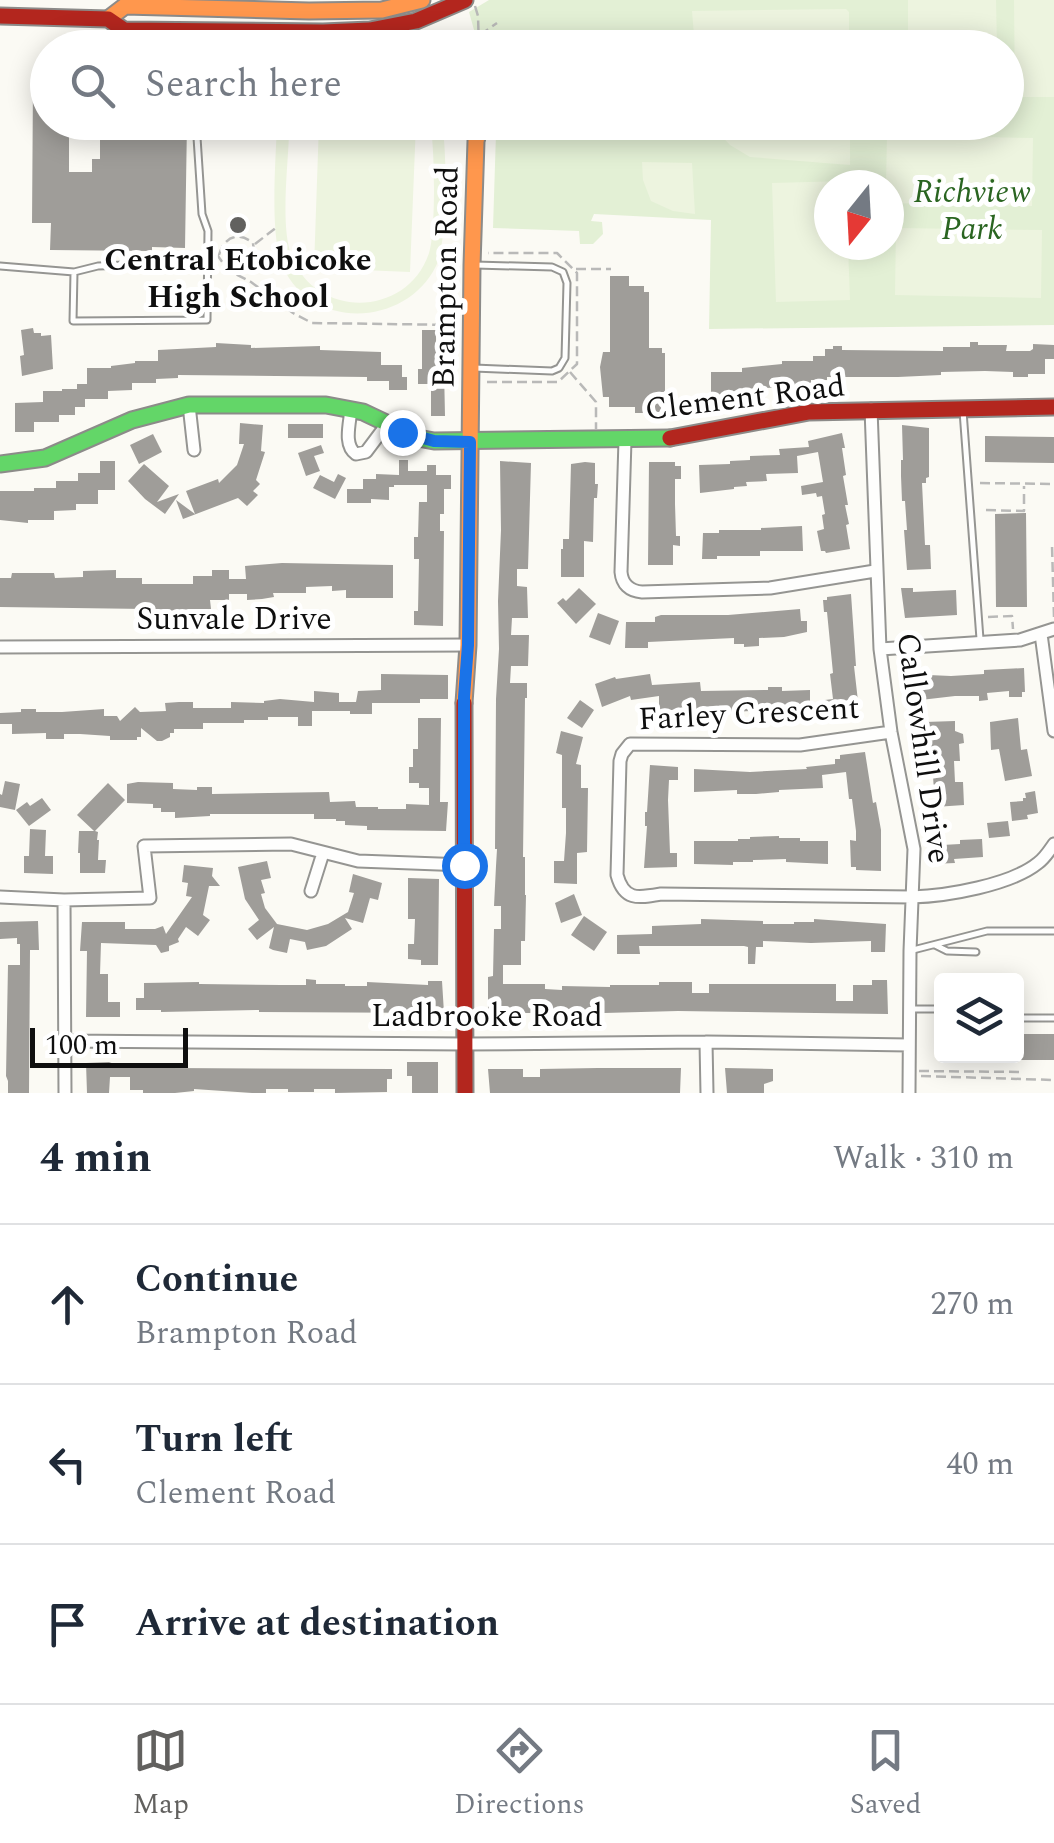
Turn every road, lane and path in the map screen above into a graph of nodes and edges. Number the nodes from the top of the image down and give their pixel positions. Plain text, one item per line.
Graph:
1 (110, 0) edge
2 (422, 0) edge
3 (468, 0) edge
4 (381, 5) edge
5 (0, 16) edge
6 (108, 18) junction
7 (497, 23) dead end
8 (386, 28) junction
9 (124, 30) edge
10 (374, 30) edge
11 (478, 30) edge
12 (490, 30) edge
13 (197, 140) edge
14 (476, 140) edge
15 (277, 227) dead end
16 (254, 245) junction
17 (488, 253) dead end
18 (218, 256) junction
19 (209, 259) junction
20 (255, 260) junction
21 (279, 261) dead end
22 (472, 265) junction
23 (0, 266) edge
24 (611, 269) dead end
25 (560, 270) junction
26 (574, 270) junction
27 (74, 272) junction
28 (237, 274) junction
29 (472, 326) junction
30 (563, 363) junction
31 (471, 368) junction
32 (570, 371) junction
33 (487, 382) dead end
34 (190, 405) junction
35 (1054, 407) edge
36 (962, 408) junction
37 (351, 409) junction
38 (871, 410) junction
39 (387, 424) junction
40 (596, 440) junction
41 (625, 440) junction
42 (470, 442) junction
43 (194, 450) dead end
44 (0, 464) edge
45 (980, 483) dead end
46 (1024, 484) junction
47 (1054, 484) edge
48 (986, 510) dead end
49 (1054, 546) edge
50 (876, 570) junction
51 (978, 617) junction
52 (1050, 630) edge
53 (1014, 640) junction
54 (980, 642) junction
55 (468, 645) junction
56 (0, 647) edge
57 (880, 649) junction
58 (1054, 731) edge
59 (892, 732) junction
60 (1054, 844) edge
61 (323, 853) junction
62 (464, 865) junction
63 (311, 890) dead end
64 (0, 897) edge
65 (912, 897) junction
66 (64, 900) junction
67 (1054, 931) edge
68 (935, 945) junction
69 (910, 951) junction
70 (976, 952) dead end
71 (910, 1009) junction
72 (934, 1009) edge
73 (1024, 1018) edge
74 (1054, 1018) edge
75 (64, 1041) junction
76 (706, 1042) junction
77 (465, 1044) junction
78 (909, 1045) junction
79 (1023, 1065) dead end
80 (1023, 1072) junction
81 (909, 1074) junction
82 (1023, 1079) junction
83 (1054, 1080) edge
84 (65, 1093) edge
85 (465, 1093) edge
86 (706, 1093) edge
87 (909, 1093) edge

1 - 6 lane
2 - 4 street
3 - 8 street
3 - 11 path
4 - 6 street
4 - 8 street
5 - 6 street
6 - 9 street
7 - 12 path
8 - 10 street
13 - 19 lane
14 - 22 street, Brampton Road
15 - 16 path
16 - 18 path
16 - 20 path
17 - 26 path
18 - 19 path
18 - 28 path
19 - 27 lane
19 - 27 lane
20 - 21 path
20 - 28 path
22 - 25 lane
22 - 29 street, Brampton Road
23 - 27 lane
24 - 26 path
25 - 26 path
25 - 30 lane
26 - 32 path
28 - 29 path
29 - 31 street, Brampton Road
30 - 31 lane
30 - 32 path
31 - 42 street, Brampton Road
32 - 33 path
32 - 40 path
34 - 37 street, Clement Road
34 - 43 street
34 - 44 street, Clement Road
35 - 36 street, Clement Road
36 - 38 street, Clement Road
36 - 51 lane
37 - 39 street, Clement Road
37 - 39 street
38 - 41 street, Clement Road
38 - 50 street, Callowhill Drive
39 - 42 street, Clement Road
40 - 41 street, Clement Road
40 - 42 street, Clement Road
41 - 50 street
42 - 55 street, Brampton Road
45 - 46 path
46 - 47 path
46 - 48 path
49 - 52 path
50 - 57 street, Callowhill Drive
51 - 53 path
51 - 54 lane
52 - 53 street
52 - 58 street
53 - 54 street
54 - 57 street
55 - 56 street, Sunvale Drive
55 - 62 street, Brampton Road
57 - 59 street, Callowhill Drive
59 - 65 street, Callowhill Drive
59 - 65 street, Farley Crescent
60 - 65 street
61 - 62 street
61 - 63 street
61 - 66 street
62 - 77 street, Brampton Road
64 - 66 street
65 - 69 street, Callowhill Drive
66 - 75 street
67 - 68 lane
68 - 69 lane
68 - 70 lane
69 - 71 street, Callowhill Drive
71 - 72 lane
71 - 78 street, Callowhill Drive
73 - 74 lane
75 - 77 street, Ladbrooke Road
75 - 84 street
76 - 77 street, Ladbrooke Road
76 - 78 street, Ladbrooke Road
76 - 86 street
77 - 85 street, Brampton Road
78 - 81 street, Callowhill Drive
79 - 80 path
80 - 81 path
80 - 82 path
81 - 82 path
81 - 87 street, Callowhill Drive
82 - 83 path

